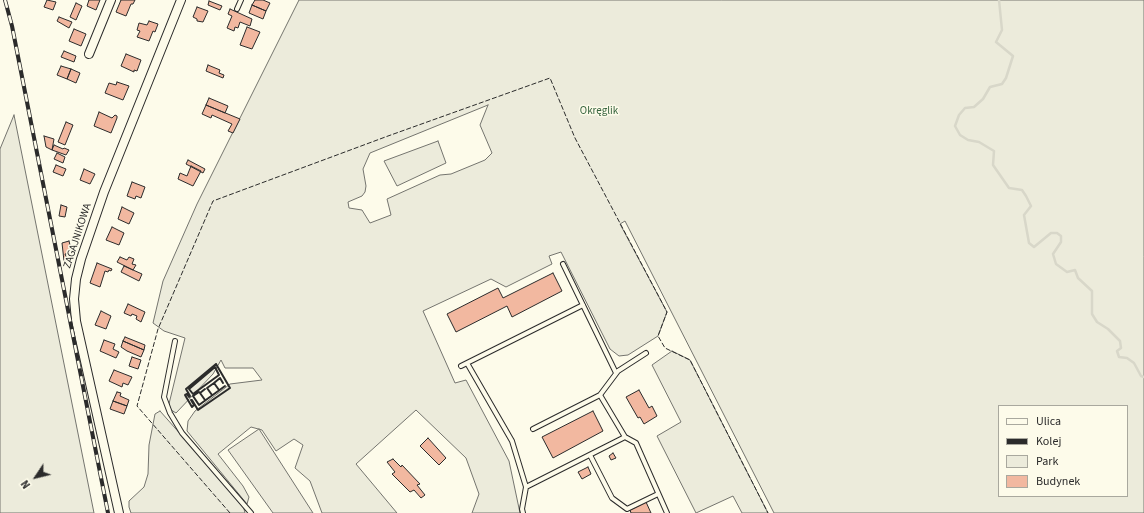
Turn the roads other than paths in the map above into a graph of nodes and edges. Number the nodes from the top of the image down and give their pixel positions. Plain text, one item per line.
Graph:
1 (111, 0) edge
2 (181, 0) edge
3 (241, 0) edge
4 (237, 9) dead end
5 (89, 54) dead end
6 (563, 264) dead end
7 (583, 304) junction
8 (175, 341) dead end
9 (646, 353) dead end
10 (467, 362) junction
11 (461, 366) dead end
12 (616, 373) junction
13 (600, 395) junction
14 (533, 429) dead end
15 (626, 437) junction
16 (590, 455) junction
17 (526, 487) junction
18 (658, 494) junction
19 (119, 513) edge
20 (251, 513) edge
21 (524, 513) edge
22 (667, 513) edge

1 - 5 street
2 - 19 street, ZAGAJNIKOWA
3 - 4 lane
6 - 7 lane
7 - 10 lane
7 - 12 lane
8 - 20 lane
9 - 12 lane
10 - 11 lane
10 - 17 lane
12 - 13 lane
13 - 14 lane
13 - 15 lane
15 - 16 lane
15 - 18 lane
16 - 17 lane
16 - 18 lane
17 - 21 lane
18 - 22 lane

